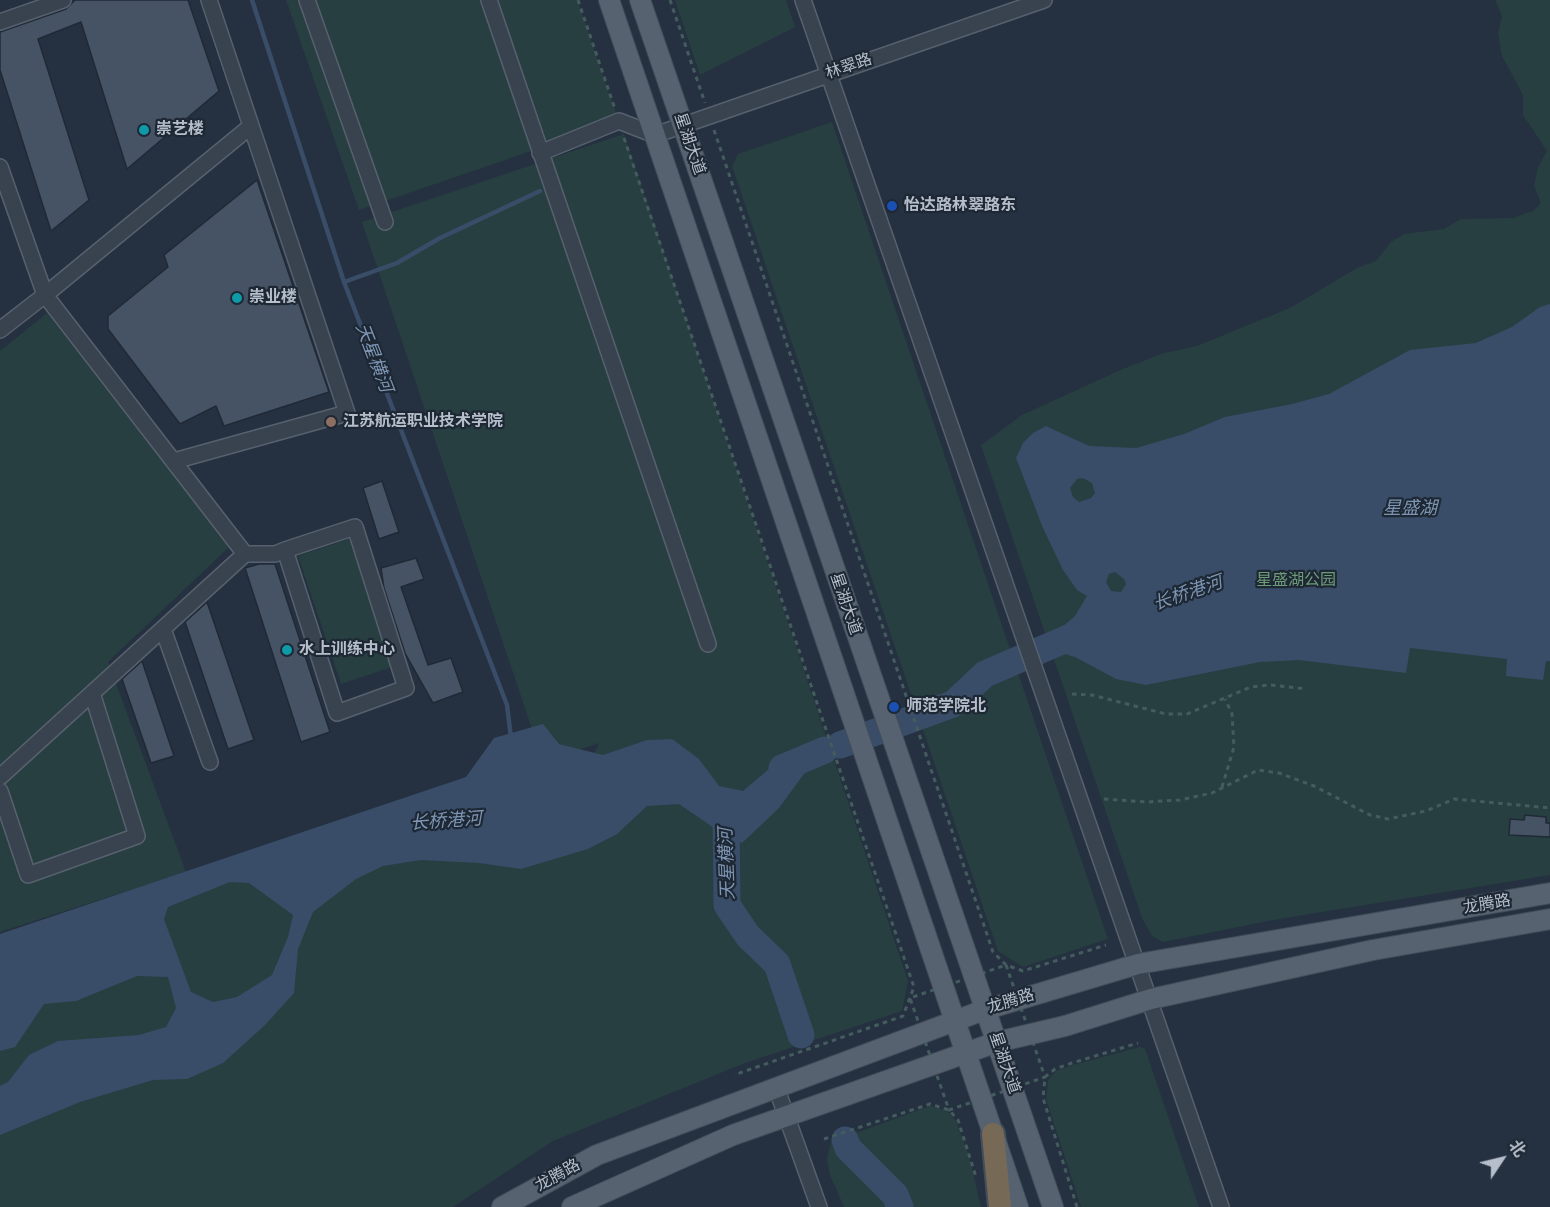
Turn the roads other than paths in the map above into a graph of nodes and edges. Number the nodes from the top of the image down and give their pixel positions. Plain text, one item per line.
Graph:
1 (63, 0) edge
2 (209, 0) edge
3 (307, 0) edge
4 (489, 0) edge
5 (609, 0) edge
6 (640, 0) edge
7 (803, 0) edge
8 (1044, 0) edge
9 (0, 22) edge
10 (828, 74) junction
11 (251, 126) junction
12 (682, 127) junction
13 (655, 135) junction
14 (540, 153) junction
15 (0, 167) edge
16 (385, 222) dead end
17 (45, 295) junction
18 (0, 330) edge
19 (174, 461) junction
20 (285, 550) junction
21 (245, 554) junction
22 (163, 629) junction
23 (708, 644) dead end
24 (92, 693) junction
25 (210, 762) dead end
26 (0, 777) edge
27 (0, 791) edge
28 (1550, 894) edge
29 (1550, 919) edge
30 (1138, 964) junction
31 (1151, 999) junction
32 (984, 1010) junction
33 (956, 1019) junction
34 (997, 1042) junction
35 (967, 1053) junction
36 (776, 1087) junction
37 (787, 1116) junction
38 (993, 1134) junction
39 (502, 1207) edge
40 (572, 1207) edge
41 (819, 1207) edge
42 (1000, 1207) edge
43 (1018, 1207) edge
44 (1053, 1207) edge
45 (1221, 1207) edge

1 - 9 street
2 - 11 street
3 - 16 street
4 - 14 street
5 - 13 main road, 星湖大道
6 - 12 main road, 星湖大道
7 - 10 street
8 - 10 street, 林翠路
10 - 12 street, 林翠路
10 - 30 street
11 - 17 street
11 - 19 street
12 - 13 street, 林翠路
12 - 32 main road, 星湖大道
13 - 14 street
13 - 33 main road, 星湖大道
14 - 23 street
15 - 17 street
17 - 18 street
17 - 19 street
19 - 21 street
20 - 20 street
20 - 21 street
21 - 22 street
22 - 24 street
22 - 25 street
24 - 26 street
24 - 27 street
28 - 30 main road, 龙腾路
29 - 31 main road, 龙腾路
30 - 31 street
30 - 32 main road, 龙腾路
31 - 34 main road, 龙腾路
31 - 45 street
32 - 33 main road, 龙腾路
32 - 34 main road, 星湖大道
33 - 35 main road, 星湖大道
33 - 36 main road, 龙腾路
34 - 35 main road, 龙腾路
34 - 44 main road, 星湖大道
35 - 37 main road, 龙腾路
35 - 38 main road, 星湖大道
36 - 37 street
36 - 39 main road, 龙腾路
37 - 40 main road, 龙腾路
37 - 41 street
38 - 42 highway
38 - 43 main road, 星湖大道

